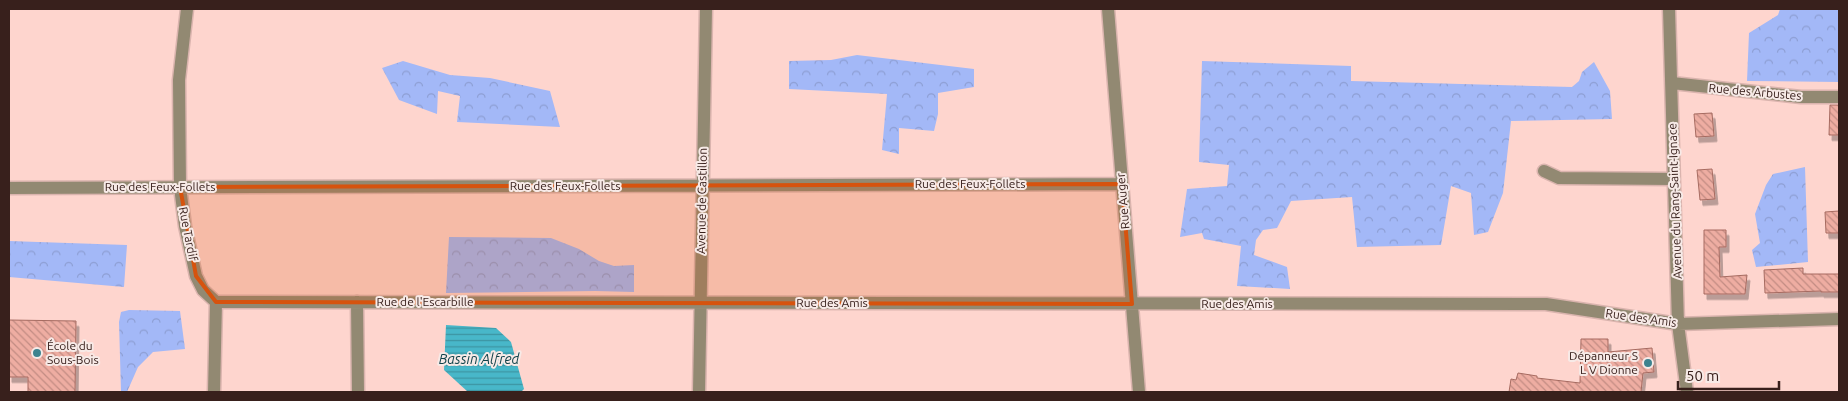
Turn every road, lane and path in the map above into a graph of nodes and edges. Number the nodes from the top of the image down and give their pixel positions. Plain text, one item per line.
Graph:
1 (188, 9) edge
2 (706, 9) edge
3 (1108, 9) edge
4 (1669, 9) edge
5 (1672, 83) junction
6 (1839, 97) edge
7 (1544, 171) dead end
8 (1673, 179) junction
9 (1122, 184) junction
10 (703, 185) junction
11 (180, 187) junction
12 (9, 188) edge
13 (216, 302) junction
14 (357, 302) junction
15 (634, 302) joint
16 (700, 303) junction
17 (1132, 304) junction
18 (1839, 319) edge
19 (1678, 324) junction
20 (214, 392) edge
21 (358, 392) edge
22 (699, 392) edge
23 (1139, 392) edge
24 (1687, 392) edge

1 - 11 street, Rue Tardif
2 - 10 street, Avenue de Castillon
3 - 9 street, Rue Auger
4 - 5 street, Avenue du Rang-Saint-Ignace
5 - 6 street, Rue des Arbustes
5 - 8 street, Avenue du Rang-Saint-Ignace
7 - 8 street
8 - 19 street, Avenue du Rang-Saint-Ignace
9 - 10 street, Rue des Feux-Follets
9 - 17 street, Rue Auger
10 - 11 street, Rue des Feux-Follets
10 - 16 street, Avenue de Castillon
11 - 12 street, Rue des Feux-Follets
11 - 13 street, Rue Tardif
13 - 14 street, Rue de l'Escarbille
13 - 20 street
14 - 15 street, Rue de l'Escarbille
14 - 21 street
15 - 16 street, Rue des Amis
16 - 17 street, Rue des Amis
16 - 22 street, Avenue de Castillon
17 - 19 street, Rue des Amis
17 - 23 street, Rue Auger
18 - 19 street, Rue des Amis
19 - 24 street, Avenue du Rang-Saint-Ignace

